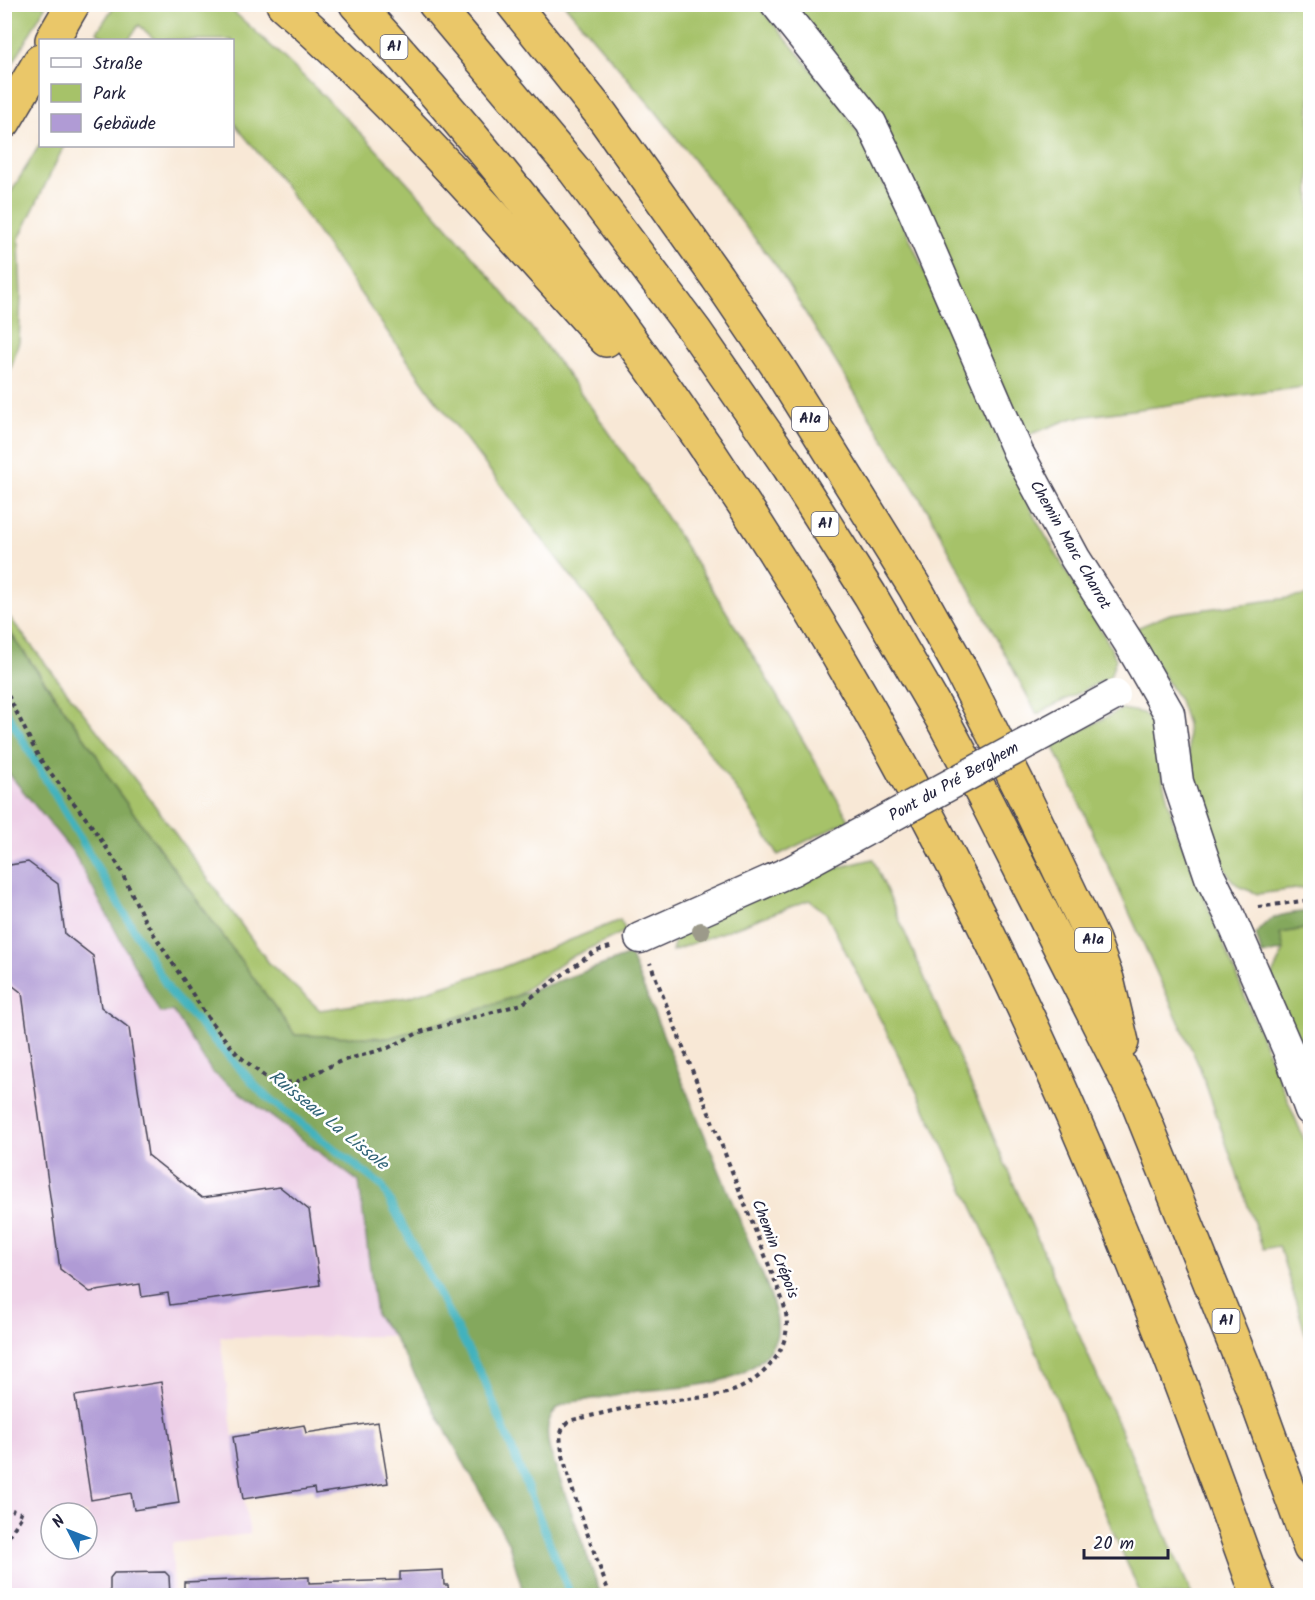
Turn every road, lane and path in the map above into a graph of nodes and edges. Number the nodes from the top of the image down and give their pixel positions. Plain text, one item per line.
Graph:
1 (73, 4) edge
2 (282, 4) edge
3 (356, 4) edge
4 (435, 4) edge
5 (513, 4) edge
6 (776, 4) edge
7 (53, 39) edge
8 (39, 63) edge
9 (5, 121) edge
10 (710, 454) junction
11 (1149, 676) junction
12 (4, 687) edge
13 (1311, 900) edge
14 (1228, 912) junction
15 (640, 938) junction
16 (1135, 1096) junction
17 (1311, 1110) edge
18 (12, 1510) dead end
19 (4, 1544) edge
20 (1311, 1548) edge
21 (610, 1596) edge
22 (1258, 1596) edge

1 - 7 highway
2 - 10 highway
3 - 10 highway, A1
4 - 16 highway, A1
5 - 16 highway, A1a
6 - 11 street, Chemin Marc Charrot
8 - 9 highway
10 - 22 highway, A1
11 - 14 street, Chemin Marc Charrot
11 - 15 street, Pont du Pré Berghem, bridge
12 - 15 path
13 - 14 path
14 - 17 street, Chemin Marc Charrot
15 - 21 path, Chemin Crépois
16 - 20 highway, A1
18 - 19 path

